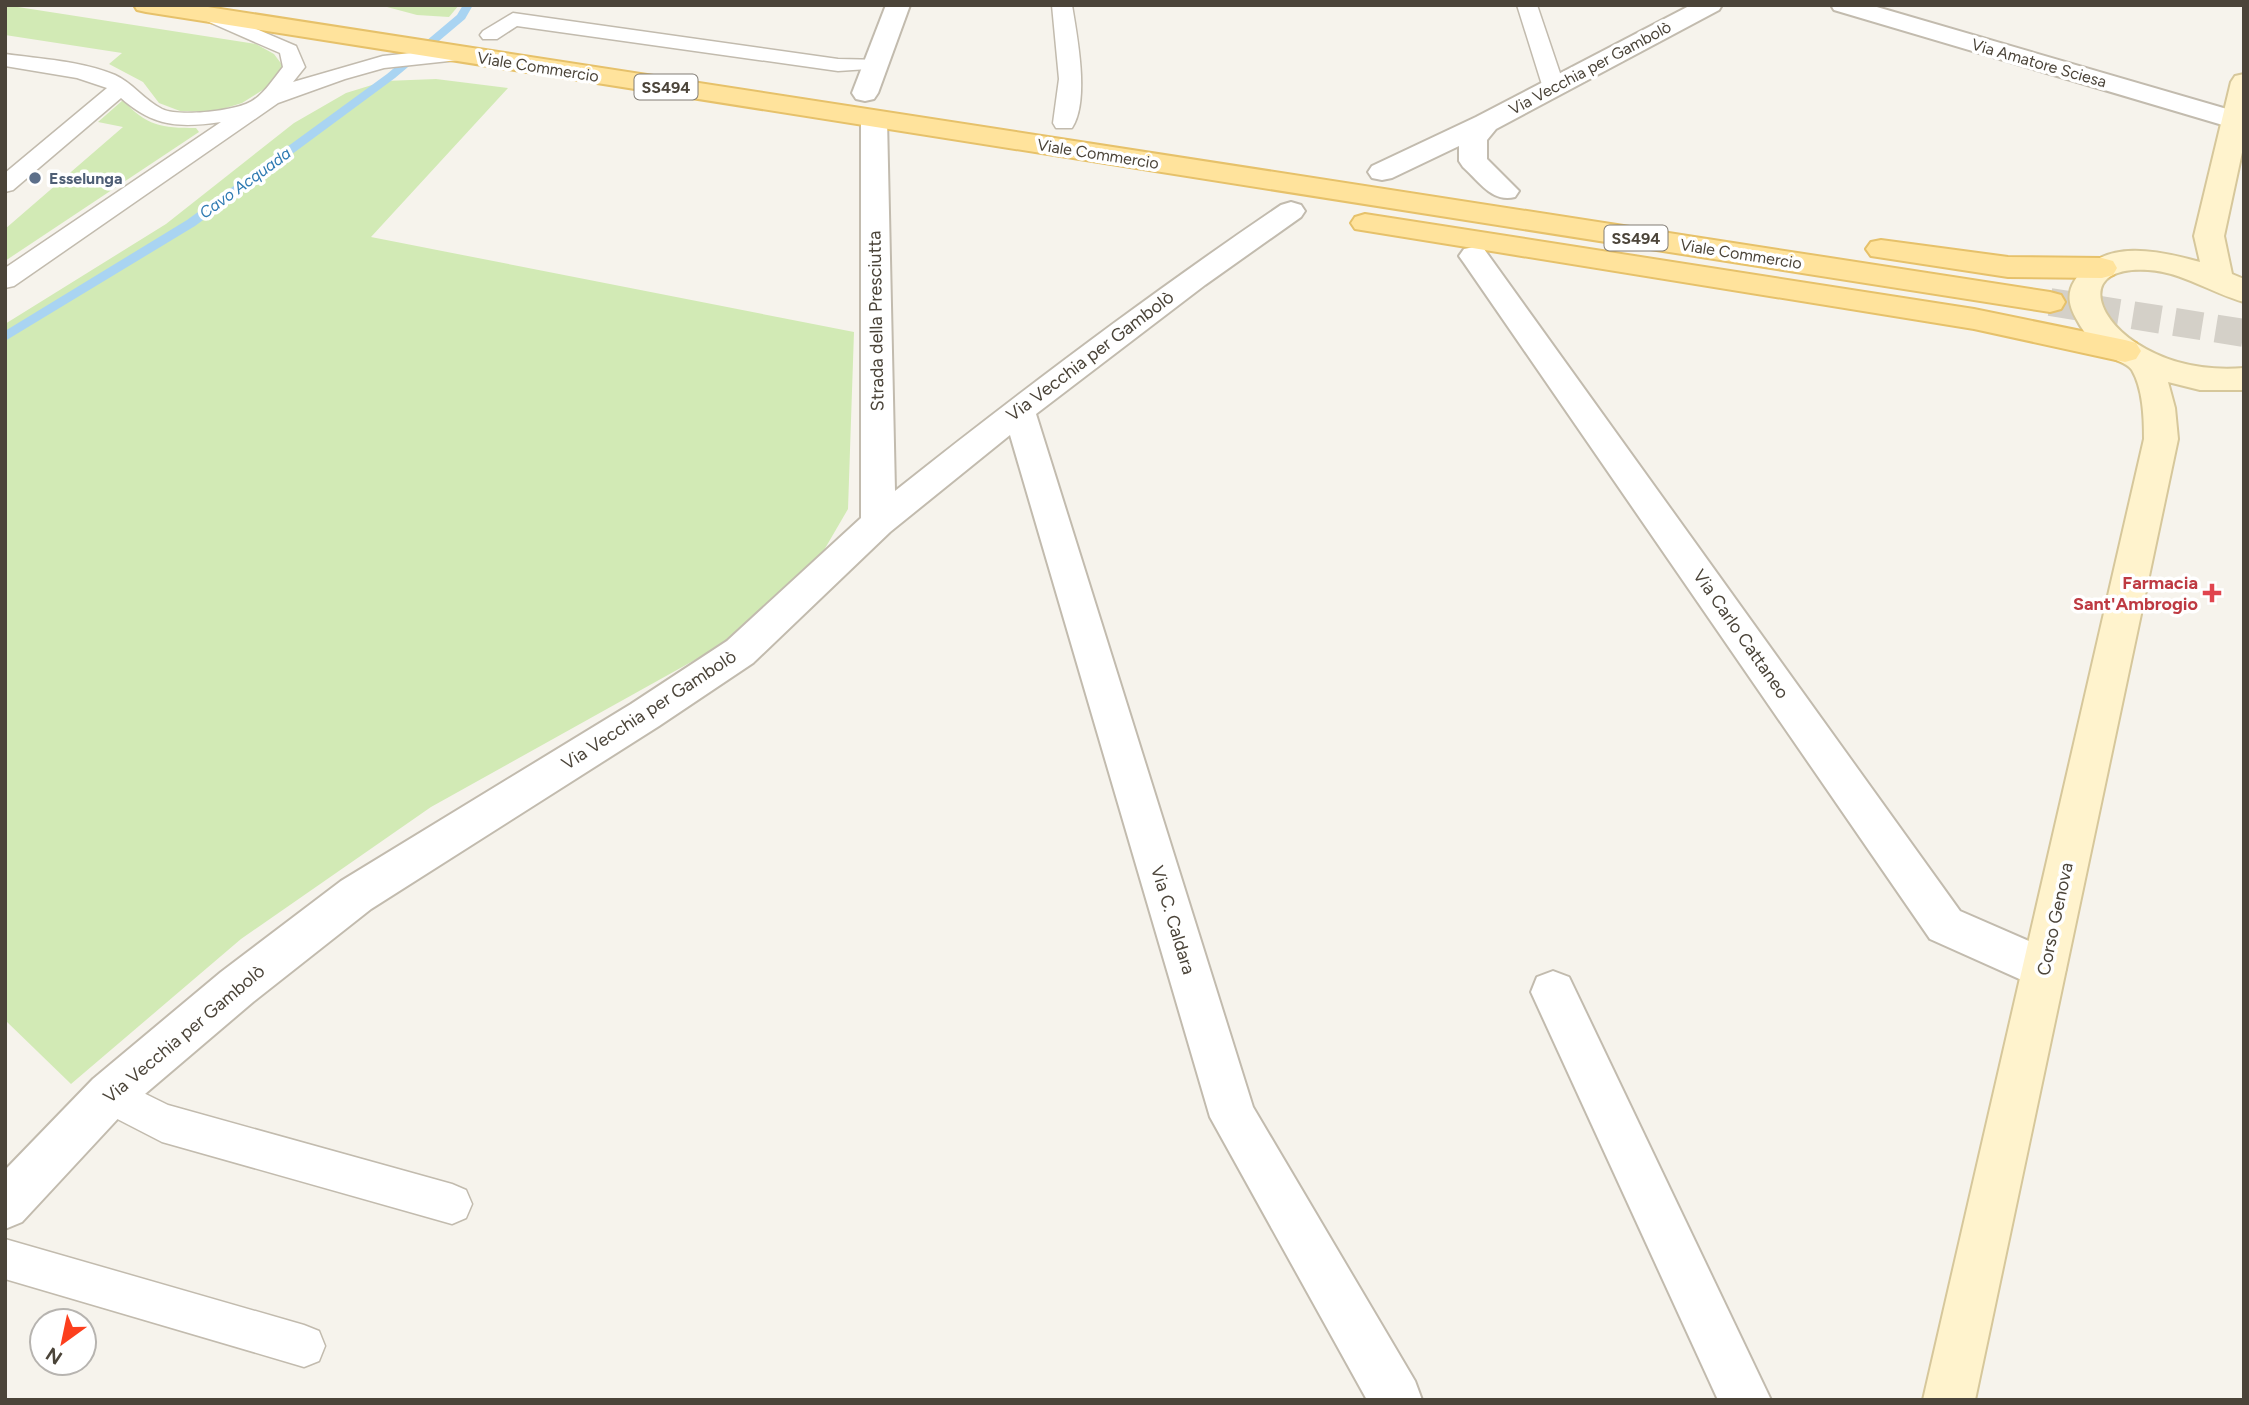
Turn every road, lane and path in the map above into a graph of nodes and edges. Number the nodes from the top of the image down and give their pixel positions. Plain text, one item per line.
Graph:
1 (146, 5) edge
2 (898, 5) edge
3 (1062, 5) edge
4 (1527, 5) edge
5 (1843, 5) edge
6 (1699, 8) edge
7 (517, 12) edge
8 (207, 14) junction
9 (484, 35) junction
10 (391, 46) junction
11 (5, 60) edge
12 (876, 64) junction
13 (2244, 82) edge
14 (122, 86) junction
15 (1554, 88) junction
16 (262, 103) junction
17 (870, 106) junction
18 (2235, 120) junction
19 (1064, 123) junction
20 (1486, 123) junction
21 (1382, 172) junction
22 (5, 185) edge
23 (1505, 191) junction
24 (1291, 211) junction
25 (2209, 236) junction
26 (1809, 238) dead end
27 (1850, 244) dead end
28 (1474, 256) dead end
29 (2173, 263) junction
30 (2102, 268) junction
31 (2218, 278) junction
32 (5, 280) edge
33 (2244, 292) edge
34 (2050, 302) tunnel mouth
35 (2134, 356) junction
36 (2231, 380) edge
37 (1019, 410) junction
38 (2161, 439) junction
39 (878, 523) junction
40 (2044, 969) junction
41 (1553, 992) dead end
42 (109, 1095) junction
43 (452, 1204) dead end
44 (5, 1205) edge
45 (5, 1259) edge
46 (304, 1346) dead end
47 (1396, 1400) edge
48 (1745, 1400) edge
49 (1949, 1400) edge

1 - 8 main road, Viale Commercio / SS494
2 - 12 street, Strada della Presciutta
3 - 19 lane
4 - 15 lane
5 - 18 street, Via Amatore Sciesa
6 - 15 street, Via Vecchia per Gambolò
7 - 9 lane
7 - 12 lane
8 - 10 main road, Viale Commercio / SS494
8 - 16 lane
9 - 10 main road
9 - 17 main road
10 - 16 lane
10 - 17 main road, Viale Commercio / SS494
11 - 14 lane
12 - 17 street, Strada della Presciutta
13 - 18 main road
14 - 16 lane
14 - 22 lane
15 - 20 street, Via Vecchia per Gambolò
16 - 32 lane
17 - 19 main road
17 - 24 main road
17 - 34 main road, Viale Commercio / SS494
17 - 39 street, Strada della Presciutta
18 - 25 main road
19 - 21 main road
20 - 21 street, Via Vecchia per Gambolò
20 - 23 street
21 - 23 main road
23 - 26 main road
24 - 35 main road
24 - 37 street, Via Vecchia per Gambolò
25 - 29 main road
25 - 31 main road
27 - 30 main road
28 - 40 street, Via Carlo Cattaneo
29 - 30 main road
29 - 31 main road
30 - 35 main road, Corso Genova
31 - 33 main road
35 - 36 main road, Corso Genova
35 - 38 main road, Corso Genova
36 - 38 main road, Corso Genova
37 - 39 street, Via Vecchia per Gambolò
37 - 47 street, Via C. Caldara
38 - 40 main road, Corso Genova
39 - 42 street, Via Vecchia per Gambolò
40 - 49 main road, Corso Genova
41 - 48 street
42 - 43 lane
42 - 44 street, Via Vecchia per Gambolò
45 - 46 lane

